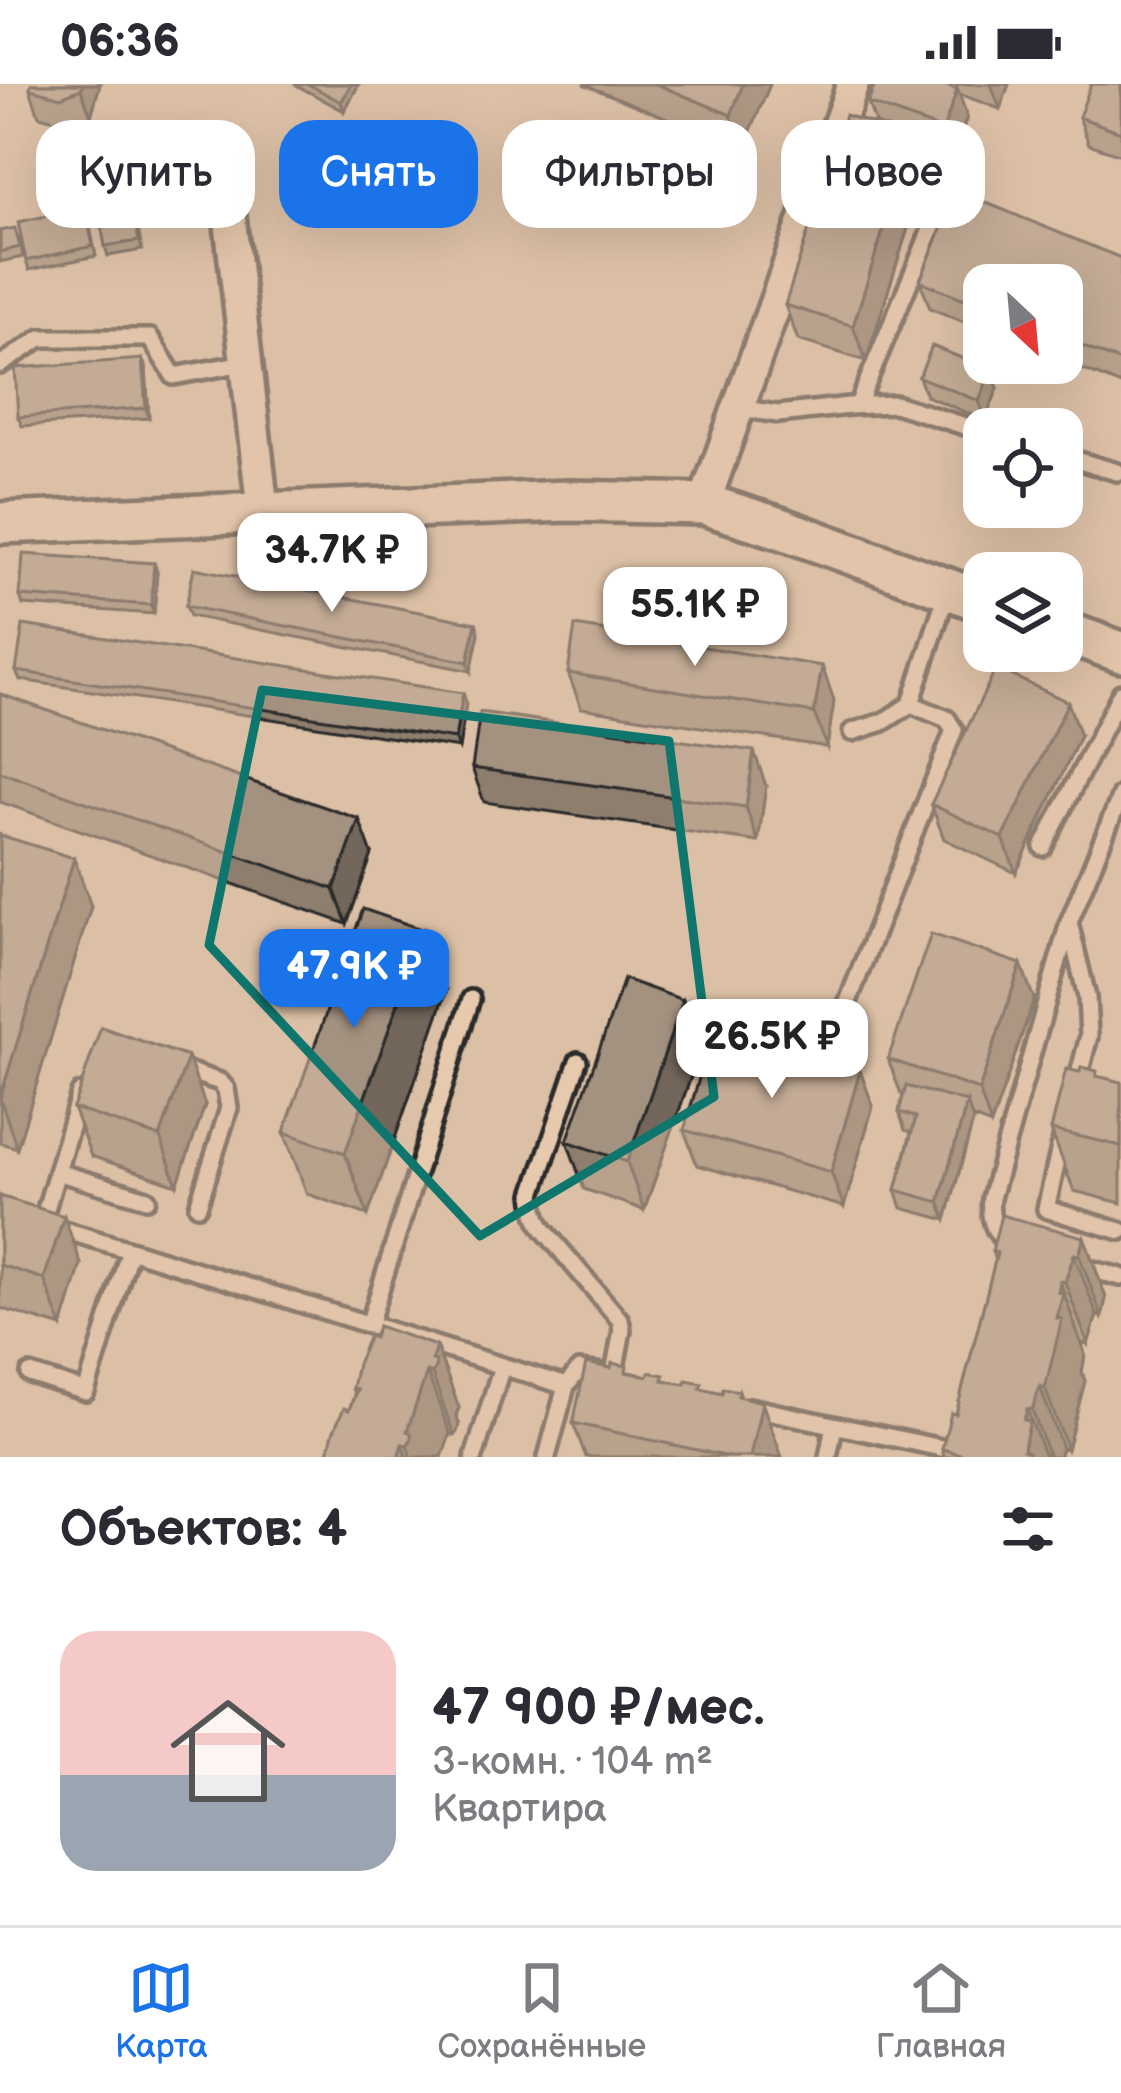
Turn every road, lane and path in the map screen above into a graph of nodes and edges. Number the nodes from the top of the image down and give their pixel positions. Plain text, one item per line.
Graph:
1 (853, 84) edge
2 (231, 228) edge
3 (932, 228) edge
4 (244, 363) junction
5 (0, 364) edge
6 (858, 405) junction
7 (738, 408) junction
8 (963, 425) edge
9 (1083, 461) edge
10 (1117, 472) dead end
11 (704, 504) junction
12 (263, 513) junction
13 (0, 523) edge
14 (963, 595) edge
15 (963, 602) edge
16 (1083, 638) edge
17 (1121, 652) edge
18 (1121, 693) edge
19 (911, 704) junction
20 (852, 733) dead end
21 (1121, 795) edge
22 (1043, 848) dead end
23 (1069, 922) junction
24 (471, 999) dead end
25 (828, 1053) dead end
26 (578, 1061) dead end
27 (160, 1062) edge
28 (86, 1074) edge
29 (57, 1172) junction
30 (147, 1199) dead end
31 (198, 1206) dead end
32 (21, 1216) edge
33 (42, 1223) junction
34 (1121, 1232) edge
35 (130, 1250) junction
36 (1013, 1251) edge
37 (1056, 1261) edge
38 (1121, 1277) edge
39 (369, 1325) junction
40 (502, 1366) junction
41 (30, 1374) dead end
42 (613, 1376) junction
43 (635, 1381) edge
44 (566, 1386) junction
45 (609, 1396) edge
46 (724, 1401) edge
47 (834, 1426) junction
48 (968, 1430) edge
49 (962, 1455) edge
50 (474, 1457) edge
51 (548, 1457) edge
52 (829, 1457) edge

1 - 7 street
2 - 4 street
3 - 6 lane
4 - 5 lane
4 - 12 street
6 - 7 lane
6 - 8 lane
7 - 11 street
9 - 10 lane
11 - 12 street
11 - 14 street
12 - 13 street
15 - 19 lane
16 - 17 street
18 - 22 lane
19 - 20 lane
19 - 25 lane
21 - 23 lane
23 - 34 lane
23 - 36 lane
24 - 39 lane
26 - 42 lane
27 - 31 lane
28 - 29 lane
29 - 30 lane
29 - 33 lane
32 - 33 lane
33 - 35 lane
35 - 39 lane
35 - 41 lane
37 - 38 lane
39 - 40 lane
40 - 44 lane
40 - 50 lane
42 - 43 lane
42 - 44 lane
42 - 45 lane
44 - 51 lane
46 - 47 lane
47 - 49 lane
47 - 52 lane
48 - 49 lane

